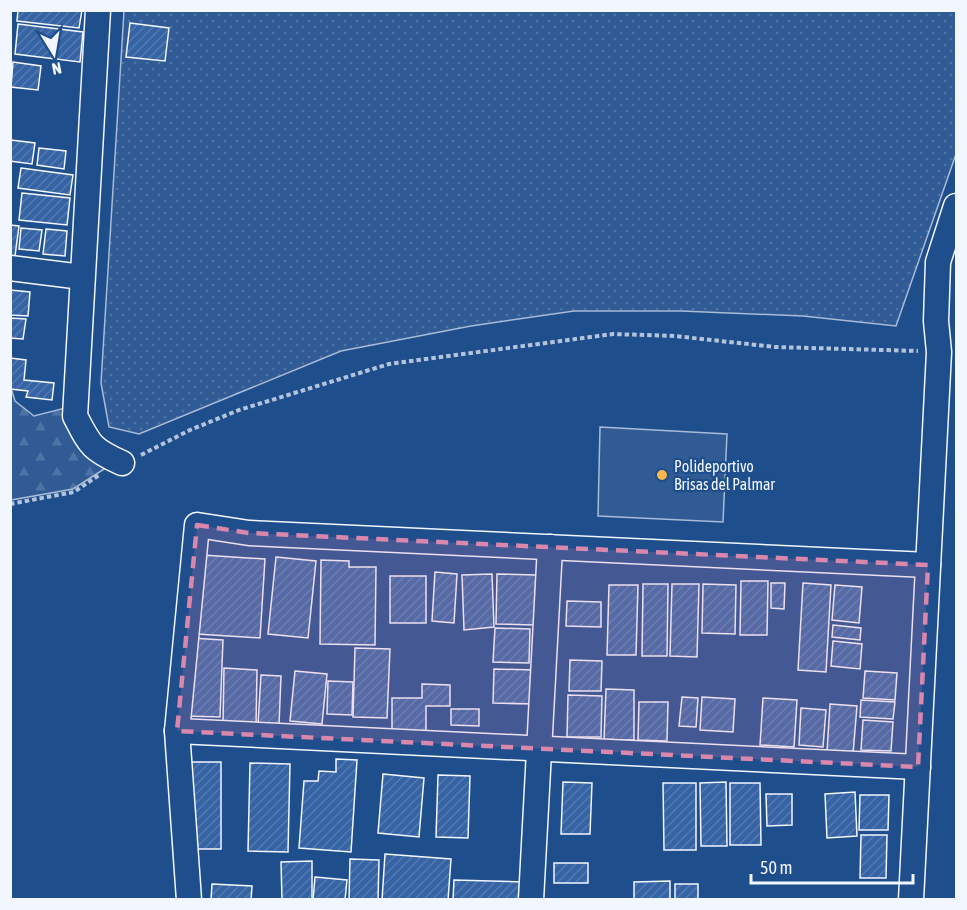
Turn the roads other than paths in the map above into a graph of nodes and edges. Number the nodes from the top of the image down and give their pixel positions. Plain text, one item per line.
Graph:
1 (98, 10) edge
2 (957, 206) edge
3 (10, 268) edge
4 (82, 277) junction
5 (948, 351) edge
6 (122, 463) road end
7 (550, 547) junction
8 (928, 566) junction
9 (177, 731) junction
10 (539, 749) junction
11 (918, 767) junction
12 (189, 900) edge
13 (531, 900) edge
14 (911, 900) edge

1 - 4 street
2 - 5 street
3 - 4 street
4 - 6 street
5 - 8 street
7 - 8 street
7 - 9 street
7 - 10 street
8 - 11 street
9 - 10 street
9 - 12 street
10 - 11 street
10 - 13 street
11 - 14 street

